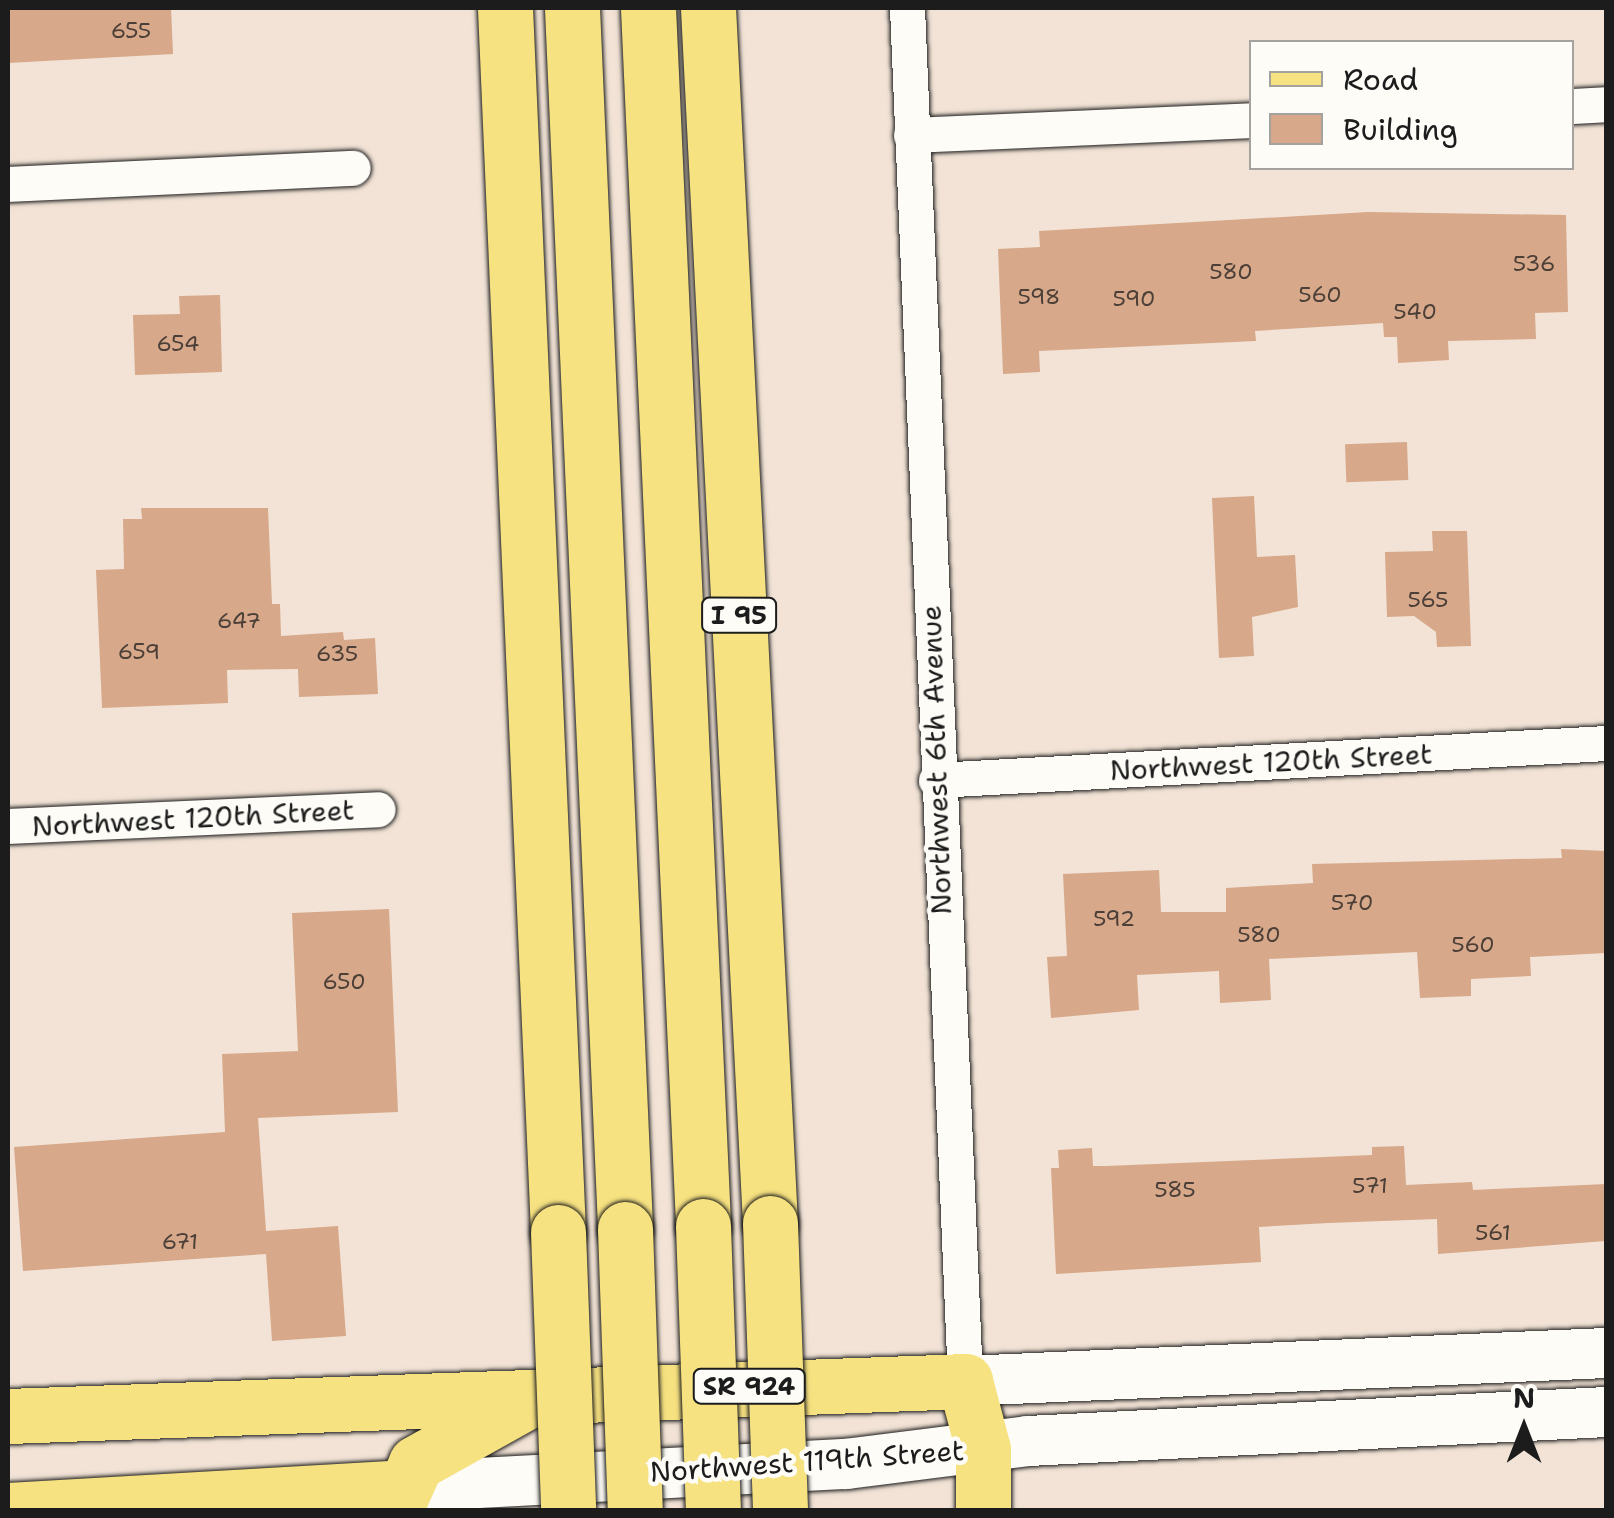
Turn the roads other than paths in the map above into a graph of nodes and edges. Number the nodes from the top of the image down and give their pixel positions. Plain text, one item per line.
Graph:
1 (493, 8) edge
2 (505, 8) edge
3 (572, 8) edge
4 (648, 8) edge
5 (708, 8) edge
6 (907, 8) edge
7 (1606, 104) edge
8 (1574, 106) edge
9 (1249, 120) edge
10 (511, 128) junction
11 (911, 136) junction
12 (353, 168) dead end
13 (8, 184) edge
14 (1606, 744) edge
15 (936, 780) junction
16 (378, 809) dead end
17 (8, 826) edge
18 (1606, 1354) edge
19 (964, 1381) junction
20 (533, 1398) junction
21 (1606, 1412) edge
22 (8, 1416) edge
23 (983, 1448) junction
24 (399, 1499) edge
25 (8, 1510) edge
26 (568, 1510) edge
27 (635, 1510) edge
28 (712, 1510) edge
29 (780, 1510) edge
30 (983, 1510) edge

1 - 10 main road
2 - 10 main road
3 - 27 main road, bridge
4 - 28 main road, bridge
5 - 29 main road, I 95, bridge
6 - 11 street, Northwest 6th Avenue
7 - 8 street
9 - 11 street
10 - 26 main road, bridge
11 - 15 street, Northwest 6th Avenue
12 - 13 street
14 - 15 street, Northwest 120th Street
15 - 19 street, Northwest 6th Avenue
16 - 17 street, Northwest 120th Street
18 - 19 main road, SR 924
19 - 20 main road, SR 924
19 - 23 main road, Northwest 6th Avenue
20 - 22 main road, SR 924
20 - 24 main road
21 - 23 main road, Northwest 119th Street
23 - 24 main road, Northwest 119th Street
23 - 30 main road, Northwest 6th Avenue
24 - 25 main road, Northwest 119th Street

